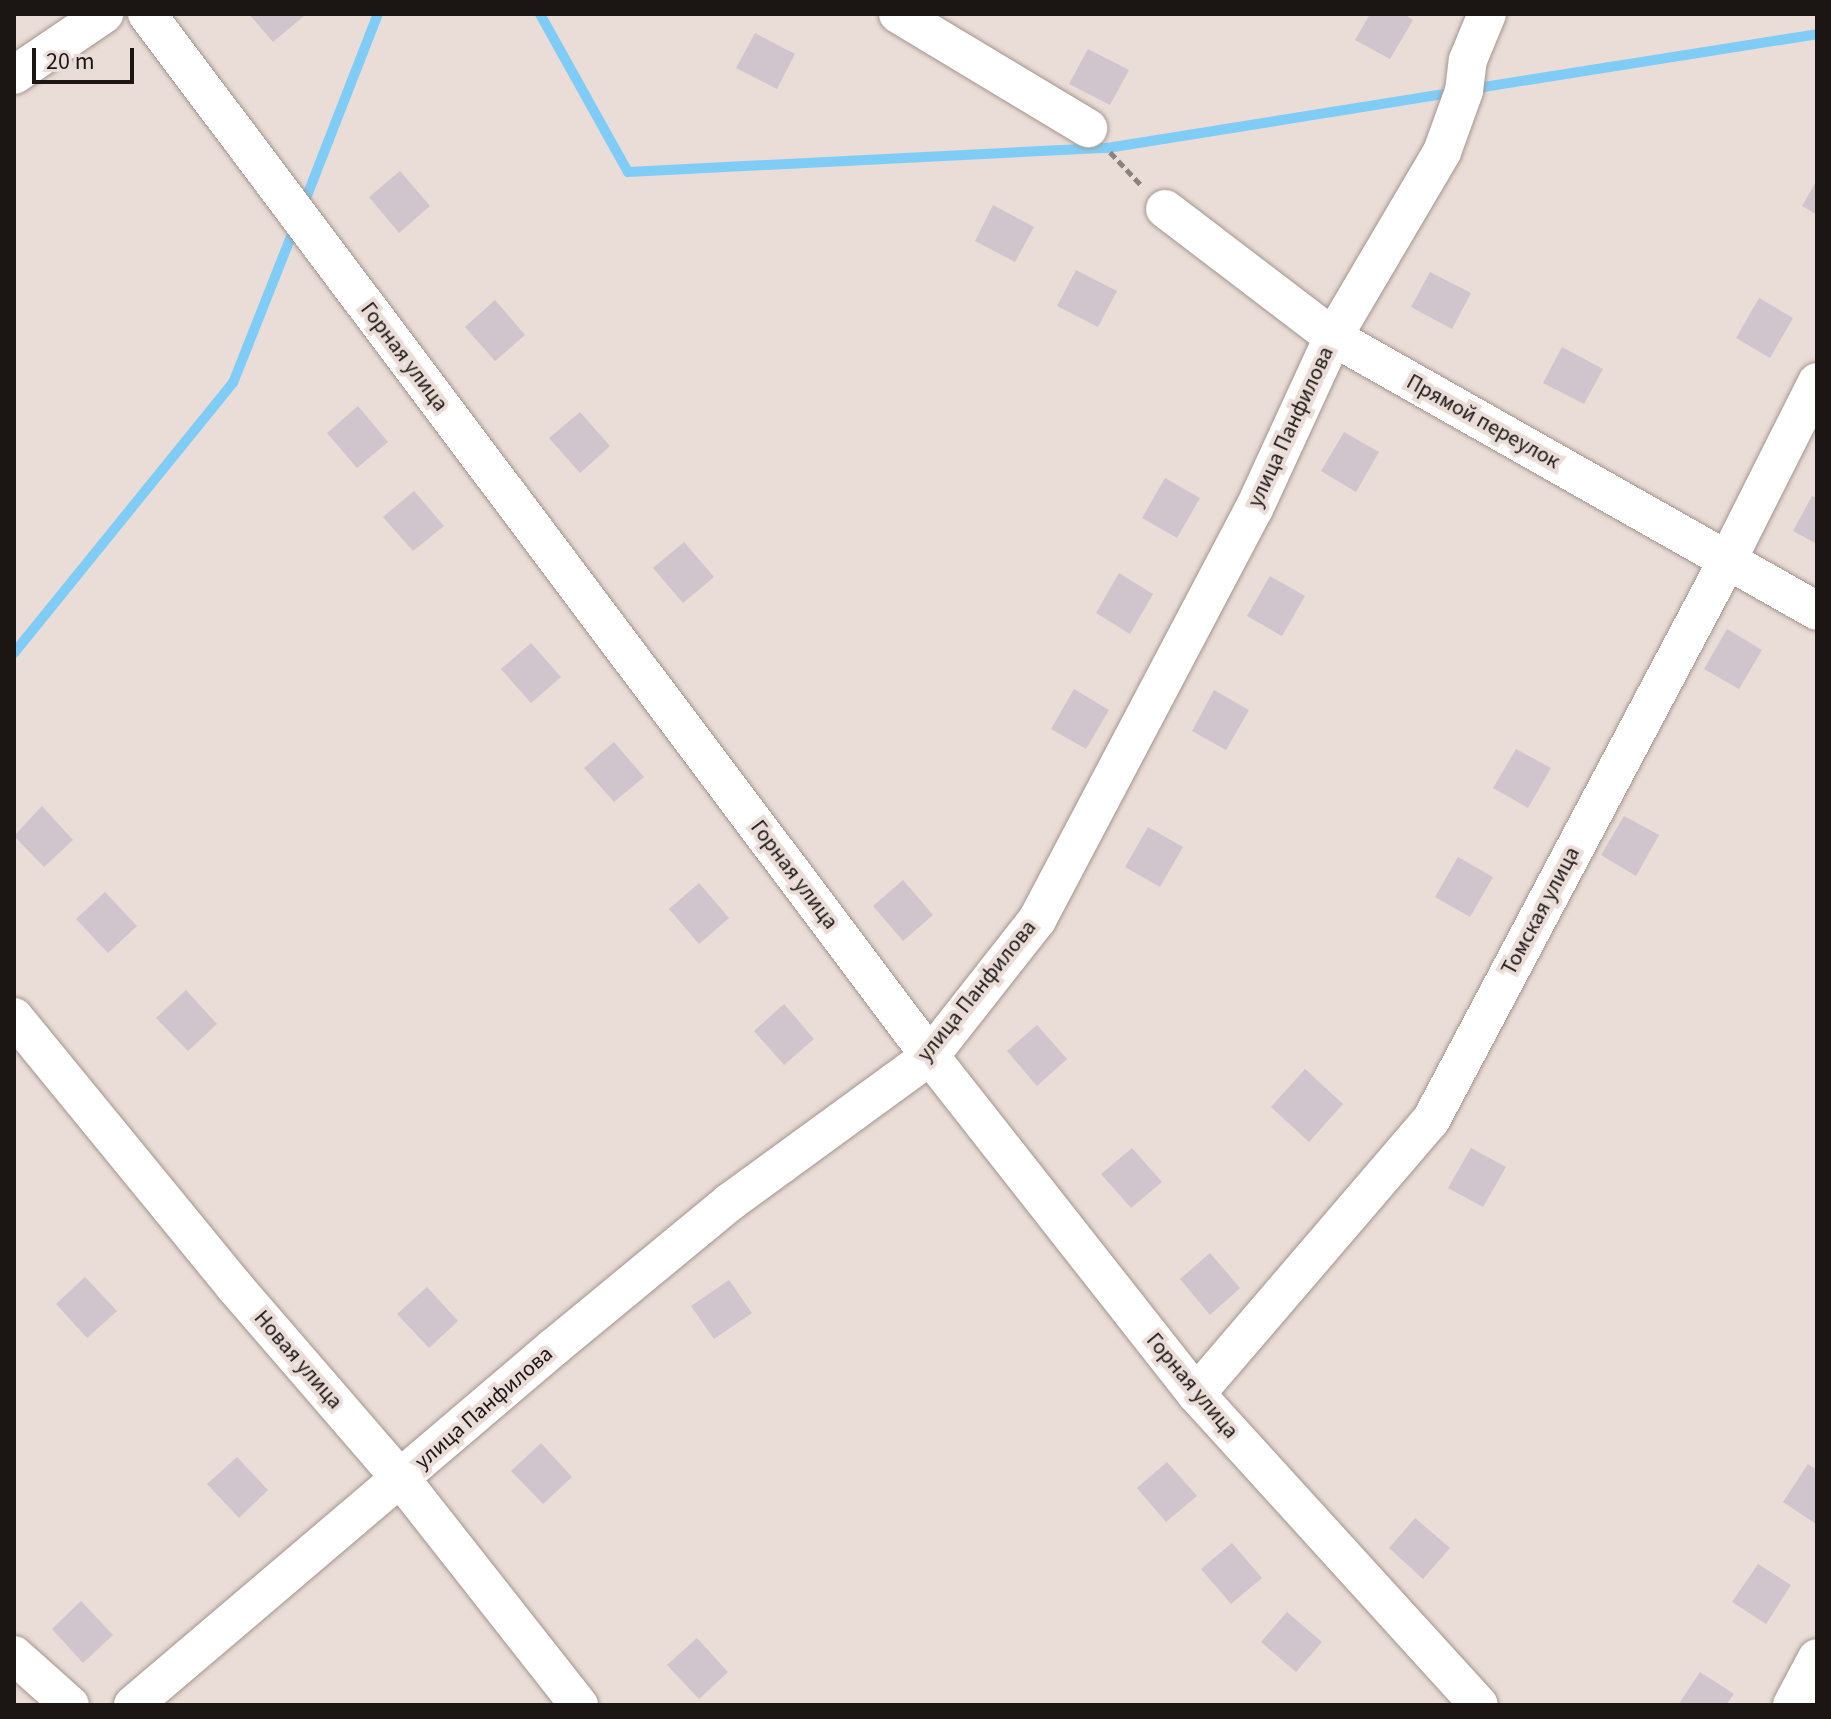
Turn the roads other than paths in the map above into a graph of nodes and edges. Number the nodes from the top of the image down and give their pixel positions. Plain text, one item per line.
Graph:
1 (104, 14) edge
2 (147, 14) edge
3 (898, 14) edge
4 (1487, 14) edge
5 (14, 75) edge
6 (1088, 128) road end
7 (1165, 209) road end
8 (1333, 337) junction
9 (1817, 382) edge
10 (1728, 559) junction
11 (1817, 611) edge
12 (14, 1017) edge
13 (930, 1056) junction
14 (1196, 1394) junction
15 (401, 1479) junction
16 (14, 1655) edge
17 (1817, 1658) edge
18 (70, 1705) edge
19 (133, 1705) edge
20 (579, 1705) edge
21 (1479, 1705) edge
22 (1792, 1705) edge

1 - 5 street
2 - 13 street, Горная улица
3 - 6 street
4 - 8 street, улица Панфилова
7 - 8 street, Прямой переулок
8 - 10 street, Прямой переулок
8 - 13 street, улица Панфилова
9 - 10 street, Томская улица
10 - 11 street, Прямой переулок
10 - 14 street, Томская улица
12 - 15 street, Новая улица
13 - 14 street, Горная улица
13 - 15 street, улица Панфилова
14 - 21 street, Горная улица
15 - 19 street, улица Панфилова
15 - 20 street, Новая улица
16 - 18 street
17 - 22 street

